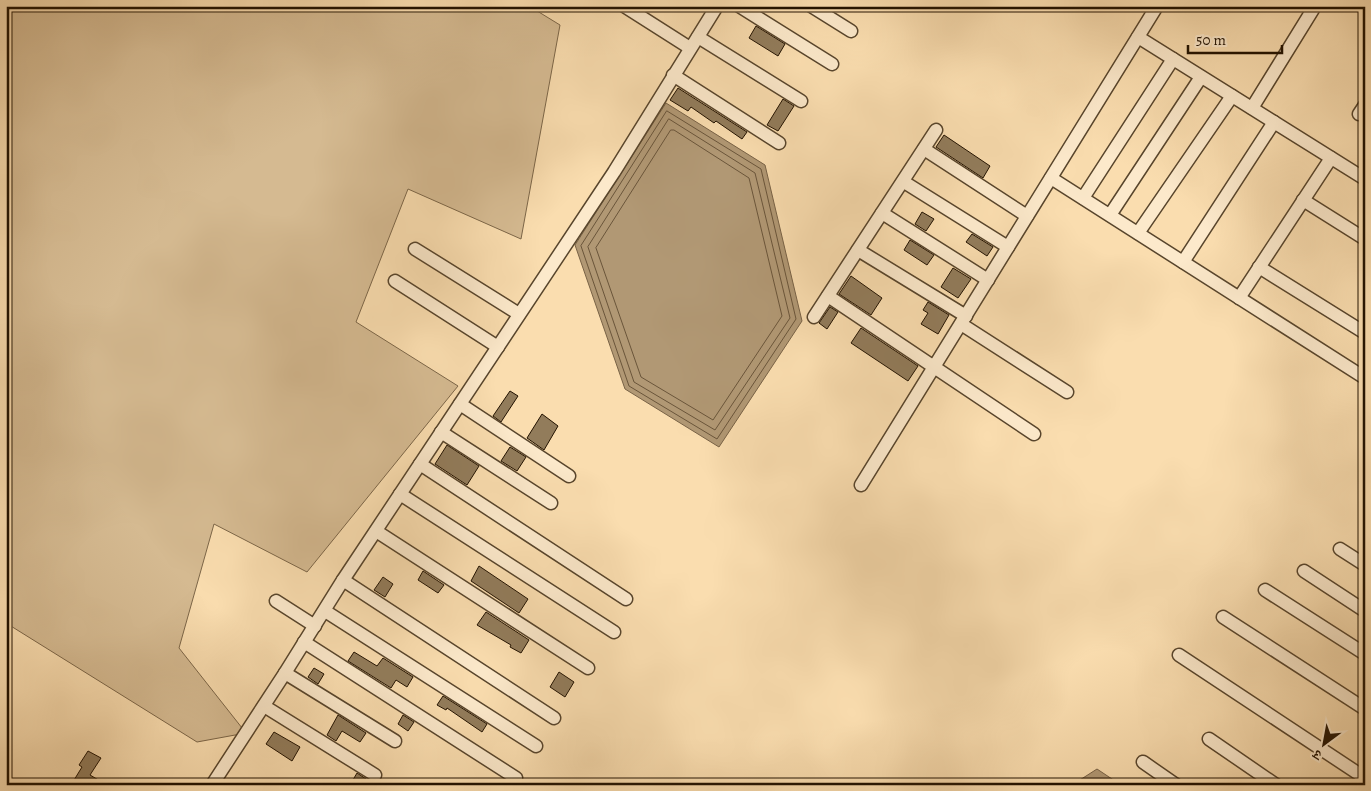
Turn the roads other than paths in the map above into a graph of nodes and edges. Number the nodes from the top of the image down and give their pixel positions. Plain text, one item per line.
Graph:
1 (624, 6) edge
2 (717, 6) edge
3 (739, 6) edge
4 (811, 6) edge
5 (1158, 6) edge
6 (1315, 6) edge
7 (851, 31) dead end
8 (698, 37) junction
9 (1138, 37) junction
10 (690, 48) junction
11 (1173, 58) junction
12 (832, 64) dead end
13 (673, 75) junction
14 (1201, 77) junction
15 (1232, 96) junction
16 (801, 101) dead end
17 (1252, 108) junction
18 (1274, 122) junction
19 (936, 130) dead end
20 (779, 143) dead end
21 (924, 150) junction
22 (1331, 158) junction
23 (1051, 178) junction
24 (1365, 180) edge
25 (904, 182) junction
26 (1083, 198) junction
27 (1303, 200) junction
28 (882, 213) junction
29 (1028, 216) junction
30 (1110, 216) junction
31 (1138, 233) junction
32 (1365, 239) edge
33 (1008, 247) junction
34 (415, 249) dead end
35 (858, 250) junction
36 (1183, 262) junction
37 (1259, 267) junction
38 (988, 280) junction
39 (395, 281) dead end
40 (828, 296) junction
41 (1239, 298) junction
42 (518, 314) junction
43 (814, 317) dead end
44 (963, 320) junction
45 (1365, 333) edge
46 (498, 347) junction
47 (935, 366) junction
48 (1365, 378) edge
49 (1067, 392) dead end
50 (460, 404) junction
51 (441, 432) junction
52 (1034, 434) dead end
53 (420, 464) junction
54 (569, 476) dead end
55 (861, 485) dead end
56 (400, 494) junction
57 (551, 503) dead end
58 (376, 531) junction
59 (1340, 549) dead end
60 (1365, 565) edge
61 (1304, 571) dead end
62 (343, 580) junction
63 (1265, 590) dead end
64 (626, 599) dead end
65 (276, 601) dead end
66 (325, 611) junction
67 (1365, 611) edge
68 (1223, 617) dead end
69 (314, 626) junction
70 (614, 632) dead end
71 (304, 642) junction
72 (1365, 654) edge
73 (1179, 655) dead end
74 (588, 668) dead end
75 (285, 673) junction
76 (264, 706) junction
77 (1365, 709) edge
78 (554, 718) dead end
79 (1209, 739) dead end
80 (395, 741) dead end
81 (536, 746) dead end
82 (1143, 762) dead end
83 (375, 775) dead end
84 (516, 778) dead end
85 (1365, 778) edge
86 (212, 785) edge
87 (1176, 785) edge
88 (1276, 785) edge

1 - 10 street
2 - 8 street
3 - 12 street
4 - 7 street
5 - 9 street
6 - 17 street
8 - 10 street
8 - 16 street
9 - 11 street
9 - 23 street
10 - 13 street
11 - 14 street
11 - 26 street
13 - 20 street
13 - 42 street
14 - 15 street
14 - 30 street
15 - 17 street
15 - 31 street
17 - 18 street
18 - 22 street
18 - 36 street
19 - 21 street
21 - 25 street
21 - 29 street
22 - 24 street
22 - 27 street
23 - 26 street
23 - 29 street
25 - 28 street
25 - 33 street
26 - 30 street
27 - 32 street
27 - 37 street
28 - 35 street
28 - 38 street
29 - 33 street
30 - 31 street
31 - 36 street
33 - 38 street
34 - 42 street
35 - 40 street
35 - 44 street
36 - 41 street
37 - 41 street
37 - 45 street
38 - 44 street
39 - 46 street
40 - 43 street
40 - 47 street
41 - 48 street
42 - 46 street
44 - 47 street
44 - 49 street
46 - 50 street
47 - 52 street
47 - 55 street
50 - 51 street
50 - 54 street
51 - 53 street
51 - 57 street
53 - 56 street
53 - 64 street
56 - 58 street
56 - 70 street
58 - 62 street
58 - 74 street
59 - 60 street
61 - 67 street
62 - 66 street
62 - 78 street
63 - 72 street
65 - 69 street
66 - 69 street
66 - 81 street
68 - 77 street
69 - 71 street
71 - 75 street
71 - 84 street
73 - 85 street
75 - 76 street
75 - 80 street
76 - 83 street
76 - 86 street
79 - 88 street
82 - 87 street

